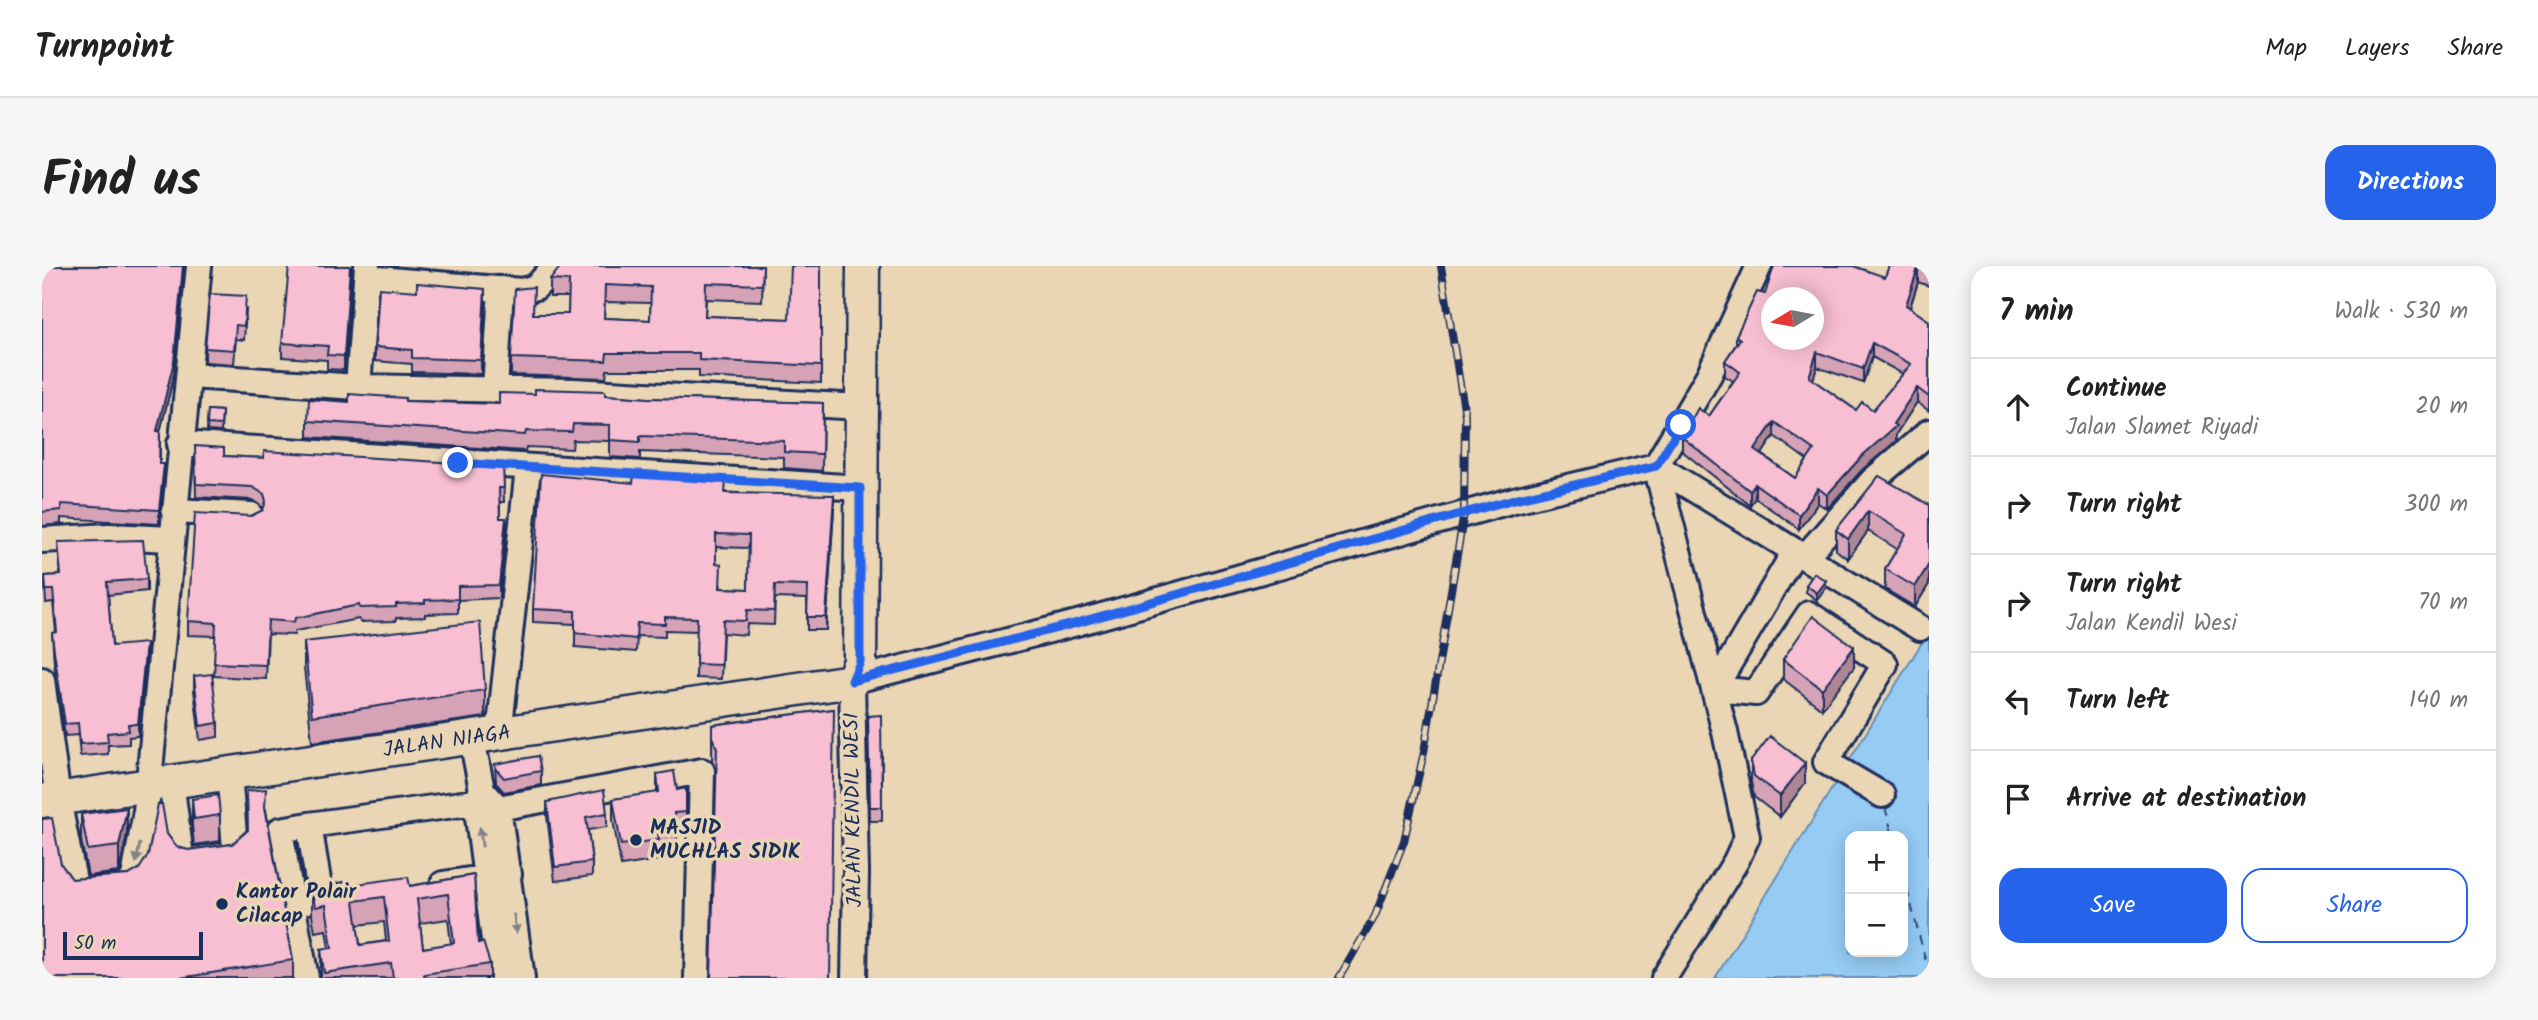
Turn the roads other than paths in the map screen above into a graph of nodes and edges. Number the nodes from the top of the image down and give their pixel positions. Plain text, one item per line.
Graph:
1 (199, 266) edge
2 (555, 266) edge
3 (863, 266) edge
4 (1759, 266) edge
5 (366, 272) edge
6 (501, 289) junction
7 (190, 376) junction
8 (358, 387) junction
9 (495, 390) junction
10 (861, 407) junction
11 (1929, 432) edge
12 (180, 444) junction
13 (1656, 466) junction
14 (528, 468) junction
15 (860, 488) junction
16 (174, 511) junction
17 (251, 515) edge
18 (171, 539) junction
19 (42, 540) edge
20 (1800, 554) junction
21 (1920, 628) dead end
22 (42, 680) edge
23 (852, 681) junction
24 (1714, 689) junction
25 (486, 737) junction
26 (229, 773) junction
27 (160, 784) junction
28 (1882, 795) dead end
29 (50, 800) edge
30 (485, 800) junction
31 (309, 825) junction
32 (497, 876) junction
33 (417, 887) edge
34 (362, 894) edge
35 (321, 899) junction
36 (292, 903) junction
37 (306, 978) edge
38 (499, 978) edge
39 (522, 978) edge
40 (697, 978) edge
41 (854, 978) edge
42 (1664, 978) edge

1 - 7 street
2 - 6 street
3 - 10 main road, JALAN KENDIL WESI
4 - 13 street
5 - 6 street
5 - 8 street
6 - 9 street
7 - 8 street
7 - 12 street
8 - 9 street
9 - 10 street
10 - 15 main road, JALAN KENDIL WESI
11 - 20 street
12 - 14 street
12 - 16 street
13 - 20 street
13 - 23 street
13 - 24 street
14 - 15 street
14 - 25 street
15 - 23 main road, JALAN KENDIL WESI
16 - 17 street
16 - 18 street
18 - 19 street
18 - 27 street
20 - 21 street
20 - 24 street
22 - 29 street
23 - 25 main road, JALAN NIAGA
23 - 41 street, JALAN KENDIL WESI
24 - 28 street
24 - 42 street
25 - 26 main road, JALAN NIAGA
25 - 30 street
26 - 27 main road, JALAN NIAGA
26 - 27 street
27 - 29 main road, JALAN NIAGA
27 -> 29 street
30 - 31 street
30 - 32 street
30 - 40 street
31 - 35 street
31 - 36 street
32 - 33 street
32 - 38 street
32 -> 39 street
34 - 35 street
35 - 36 street
36 - 37 street

